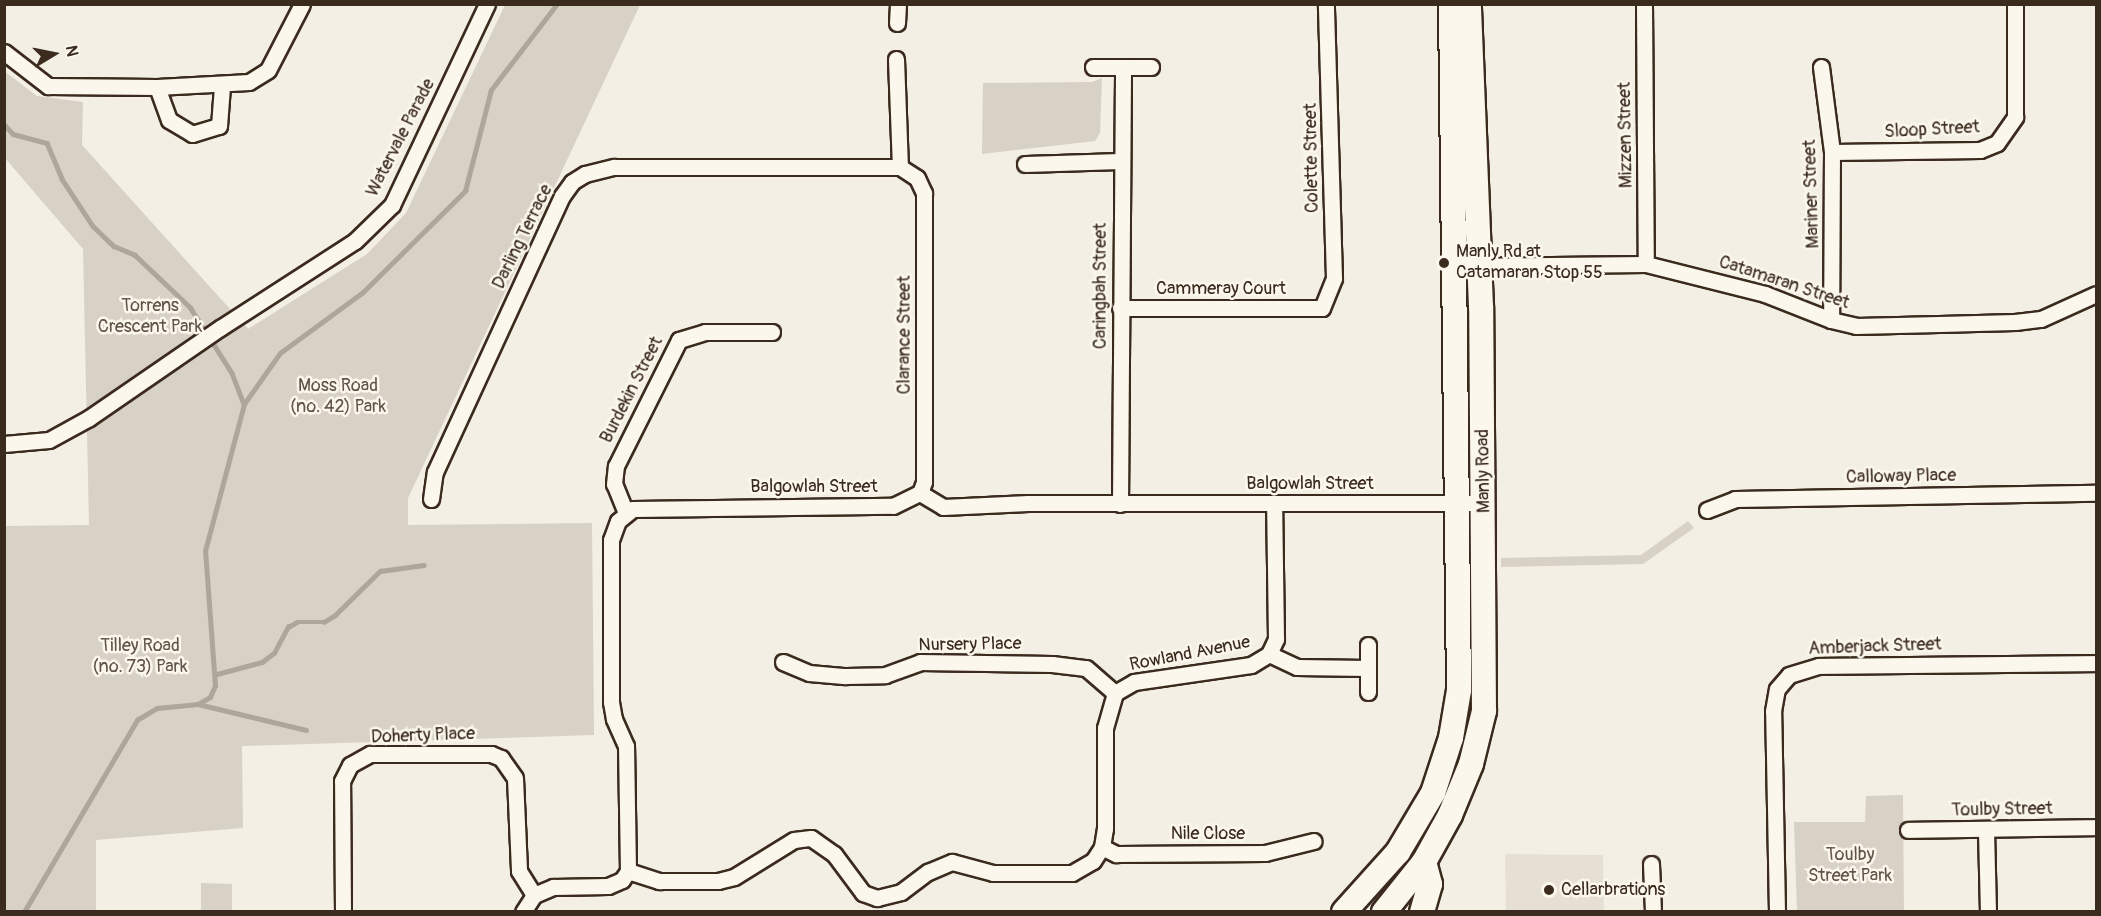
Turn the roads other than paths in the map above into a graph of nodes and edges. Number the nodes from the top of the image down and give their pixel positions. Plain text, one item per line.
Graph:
1 (302, 4) edge
2 (487, 4) edge
3 (898, 4) edge
4 (1326, 4) edge
5 (1451, 4) edge
6 (1469, 4) edge
7 (1644, 4) edge
8 (2015, 4) edge
9 (897, 23) dead end
10 (4, 52) edge
11 (896, 59) dead end
12 (1093, 67) dead end
13 (1123, 67) junction
14 (1150, 67) dead end
15 (1821, 67) dead end
16 (222, 86) junction
17 (157, 87) junction
18 (1832, 152) junction
19 (1120, 161) junction
20 (1025, 164) dead end
21 (900, 167) junction
22 (1646, 264) junction
23 (1480, 265) junction
24 (1456, 266) junction
25 (2097, 294) edge
26 (1120, 308) junction
27 (1322, 308) joint
28 (1831, 320) junction
29 (772, 332) dead end
30 (4, 444) edge
31 (920, 493) junction
32 (2097, 493) edge
33 (431, 499) dead end
34 (1274, 503) junction
35 (1459, 503) junction
36 (1484, 503) junction
37 (1120, 504) junction
38 (1707, 510) dead end
39 (626, 513) junction
40 (1368, 645) dead end
41 (1269, 654) junction
42 (783, 662) dead end
43 (2097, 663) edge
44 (1367, 668) junction
45 (1368, 692) dead end
46 (1115, 693) junction
47 (2097, 827) edge
48 (1908, 830) dead end
49 (1986, 830) junction
50 (1314, 841) dead end
51 (1102, 847) junction
52 (1424, 862) junction
53 (1651, 864) dead end
54 (628, 870) junction
55 (534, 895) junction
56 (343, 912) edge
57 (523, 912) edge
58 (1344, 912) edge
59 (1384, 912) edge
60 (1422, 912) edge
61 (1653, 912) edge
62 (1777, 912) edge
63 (1988, 912) edge

1 - 16 street
2 - 30 street, Watervale Parade
3 - 9 street
4 - 27 street, Colette Street
5 - 24 main road, Manly Road
6 - 23 main road, Manly Road
7 - 22 street, Mizzen Street
8 - 18 street, Sloop Street
10 - 17 street
11 - 21 street
12 - 13 street
13 - 14 street
13 - 19 street, Caringbah Street
15 - 18 street, Mariner Street
16 - 17 street
16 - 17 street
18 - 28 street, Mariner Street
19 - 20 street
19 - 26 street, Caringbah Street
21 - 31 street, Clarance Street
21 - 33 street, Darling Terrace
22 - 23 street, Catamaran Street
22 - 28 street, Catamaran Street
23 - 24 street, Catamaran Street
23 - 36 main road, Manly Road
24 - 35 main road, Manly Road
25 - 28 street, Catamaran Street
26 - 27 street, Cammeray Court
26 - 37 street, Caringbah Street
29 - 39 street, Burdekin Street
31 - 37 street, Balgowlah Street
31 - 39 street, Balgowlah Street
32 - 38 street, Calloway Place
34 - 35 street, Balgowlah Street
34 - 37 street, Balgowlah Street
34 - 41 street, Rowland Avenue
35 - 36 street, Balgowlah Street
35 - 58 main road, Manly Road
36 - 52 main road, Manly Road
39 - 54 street
40 - 44 street
41 - 44 street
41 - 46 street, Rowland Avenue
42 - 46 street, Nursery Place
43 - 62 street, Amberjack Street
44 - 45 street
46 - 51 street, Rowland Avenue
47 - 49 street, Toulby Street
48 - 49 street, Toulby Street
49 - 63 street
50 - 51 street, Nile Close
51 - 54 street
52 - 59 main road, Manly Road
52 - 60 main road
53 - 61 street
54 - 55 street
55 - 56 street, Doherty Place
55 - 57 street

